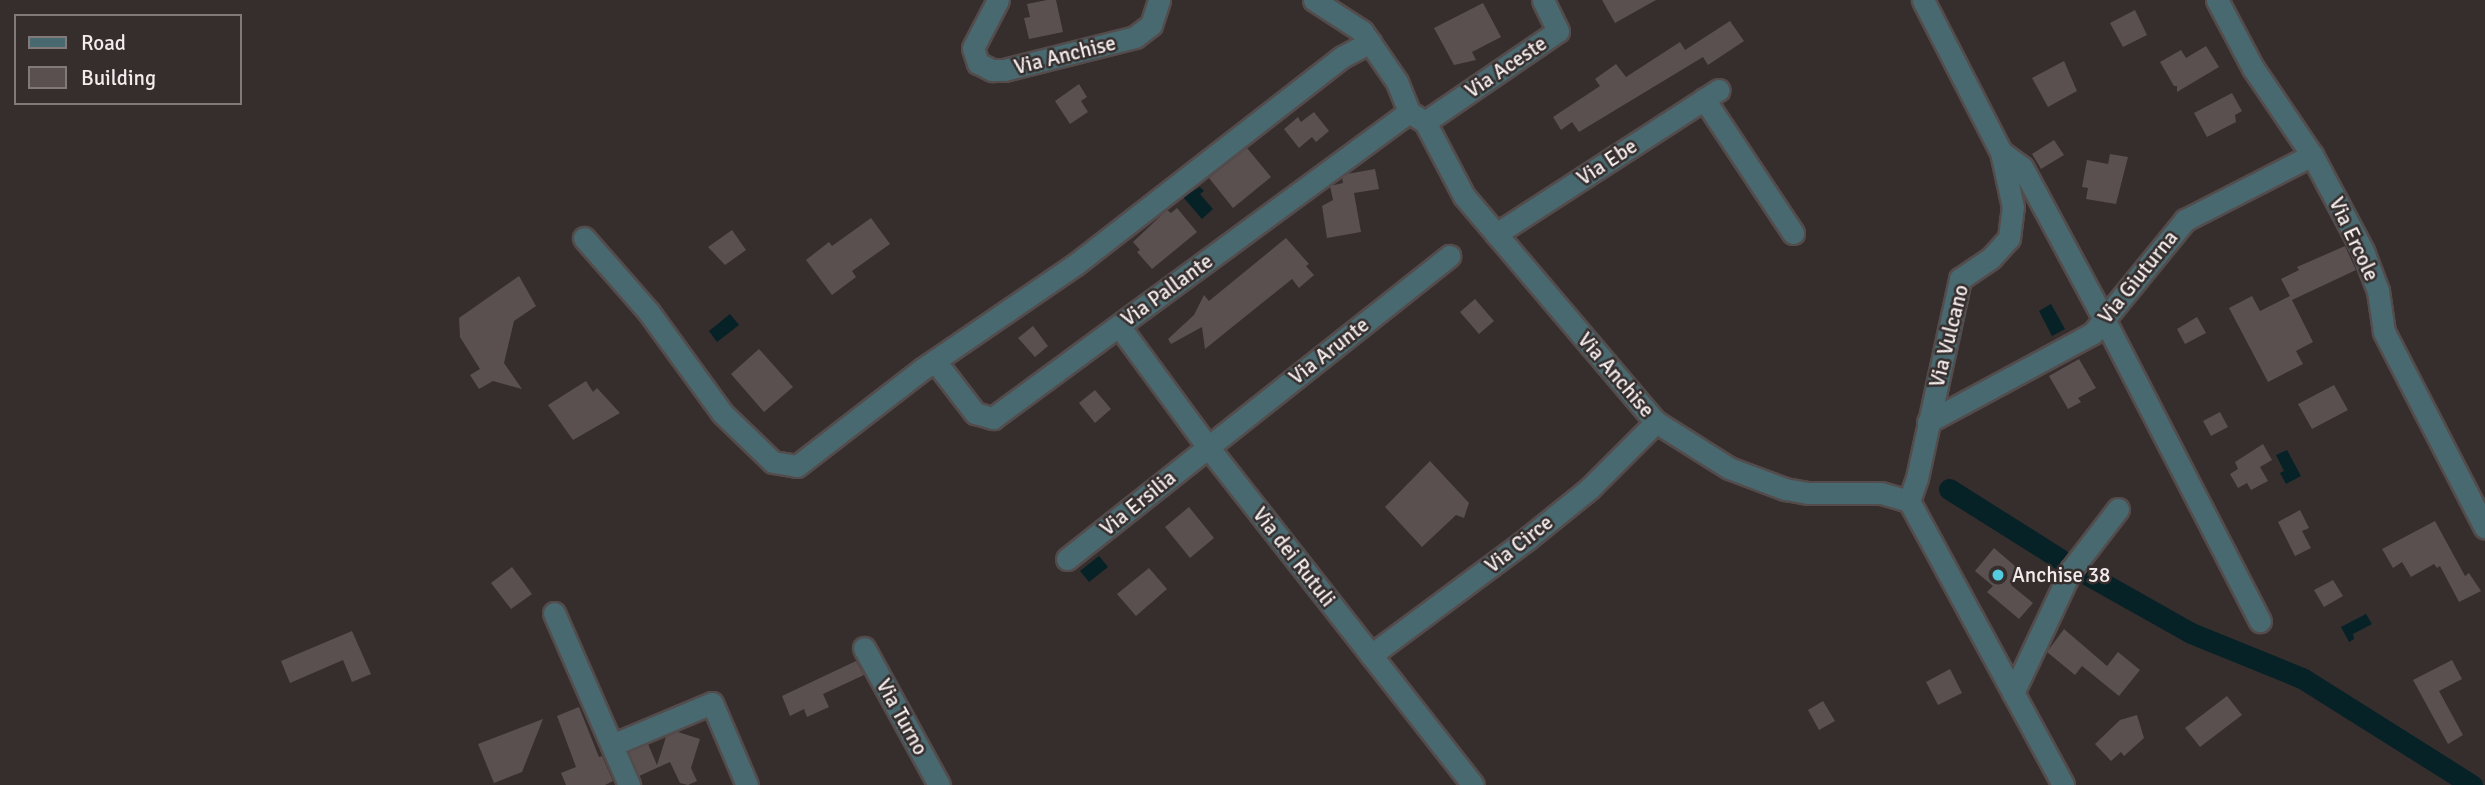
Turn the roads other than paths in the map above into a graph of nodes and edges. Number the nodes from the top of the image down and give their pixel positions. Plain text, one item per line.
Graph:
1 (998, 0) edge
2 (1159, 0) edge
3 (1314, 0) edge
4 (1543, 0) edge
5 (1923, 0) edge
6 (2217, 0) edge
7 (1370, 42) junction
8 (1417, 117) junction
9 (2001, 152) junction
10 (2312, 155) junction
11 (1793, 233) dead end
12 (1496, 234) junction
13 (584, 238) dead end
14 (1449, 256) dead end
15 (2104, 319) junction
16 (1119, 326) junction
17 (935, 361) junction
18 (1656, 422) junction
19 (1928, 422) junction
20 (1208, 447) junction
21 (1909, 501) junction
22 (2118, 509) dead end
23 (2485, 528) edge
24 (1068, 559) dead end
25 (554, 613) dead end
26 (2260, 621) dead end
27 (864, 648) dead end
28 (1371, 655) junction
29 (2013, 693) junction
30 (611, 745) junction
31 (2061, 784) edge
32 (629, 785) edge
33 (747, 785) edge
34 (939, 785) edge
35 (1474, 785) edge

1 - 2 street, Via Anchise
3 - 7 street, Via Anchise
4 - 8 street, Via Aceste
5 - 9 street, Via Vulcano
6 - 10 street, Via Ercole
7 - 8 street, Via Anchise
7 - 17 street
8 - 12 street, Via Anchise
8 - 16 street, Via Pallante
9 - 15 street
9 - 19 street, Via Vulcano
10 - 15 street, Via Giuturna
10 - 23 street, Via Ercole
11 - 12 street, Via Ebe
12 - 18 street, Via Anchise
13 - 17 street
14 - 20 street, Via Arunte
15 - 19 street, Via Giuturna
15 - 26 street
16 - 17 street, Via Pallante
16 - 20 street, Via dei Rutuli
18 - 21 street, Via Anchise
18 - 28 street, Via Circe
19 - 21 street, Via Vulcano
20 - 24 street, Via Ersilia
20 - 28 street, Via dei Rutuli
21 - 29 street
22 - 29 street
25 - 30 street
27 - 34 street, Via Turno
28 - 35 street, Via dei Rutuli
29 - 31 street
30 - 32 street
30 - 33 street

